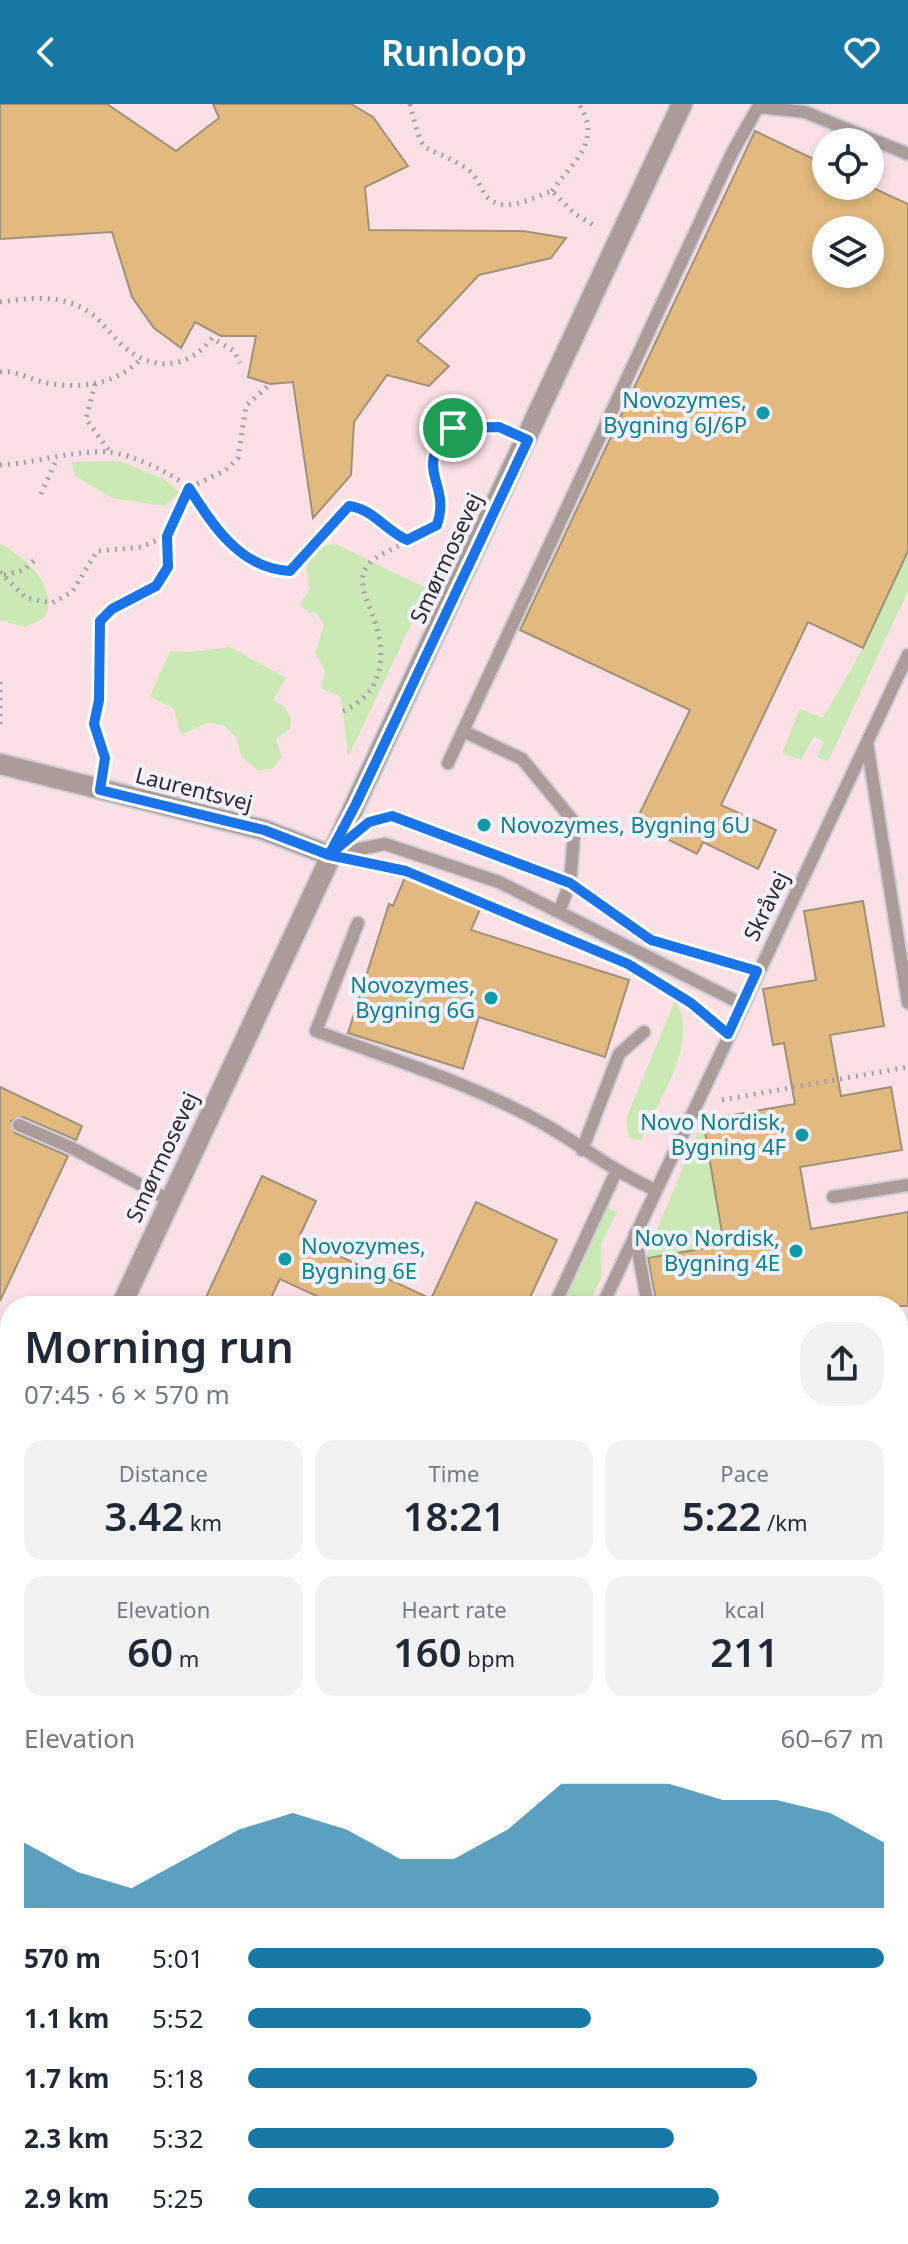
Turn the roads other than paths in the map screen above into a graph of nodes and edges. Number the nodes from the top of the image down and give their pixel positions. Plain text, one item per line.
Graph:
1 (682, 104) edge
2 (908, 154) edge
3 (908, 655) edge
4 (463, 731) junction
5 (867, 743) junction
6 (448, 763) dead end
7 (0, 764) edge
8 (329, 855) junction
9 (570, 883) junction
10 (559, 912) junction
11 (358, 923) dead end
12 (757, 971) junction
13 (908, 1003) edge
14 (742, 1004) junction
15 (644, 1032) dead end
16 (19, 1125) dead end
17 (582, 1150) junction
18 (616, 1172) junction
19 (908, 1185) edge
20 (655, 1190) junction
21 (833, 1197) dead end
22 (169, 1200) junction
23 (635, 1234) junction
24 (126, 1296) edge
25 (559, 1296) edge
26 (607, 1296) edge
27 (646, 1296) edge

1 - 8 street, Smørmosevej
2 - 4 lane
3 - 5 lane, Skråvej
4 - 6 lane
4 - 9 lane
5 - 12 lane, Skråvej
5 - 13 lane
7 - 8 street, Laurentsvej
8 - 9 lane, Smørmosevej
8 - 10 lane
8 - 22 street, Smørmosevej
9 - 10 lane
9 - 12 lane, Smørmosevej
10 - 14 lane
11 - 17 lane
12 - 14 lane, Skråvej
14 - 20 lane, Skråvej
15 - 17 lane
16 - 22 lane
17 - 18 lane
18 - 20 lane
18 - 25 lane
19 - 21 lane
20 - 23 lane, Skråvej
22 - 24 street, Smørmosevej
23 - 26 lane, Skråvej
23 - 27 lane

